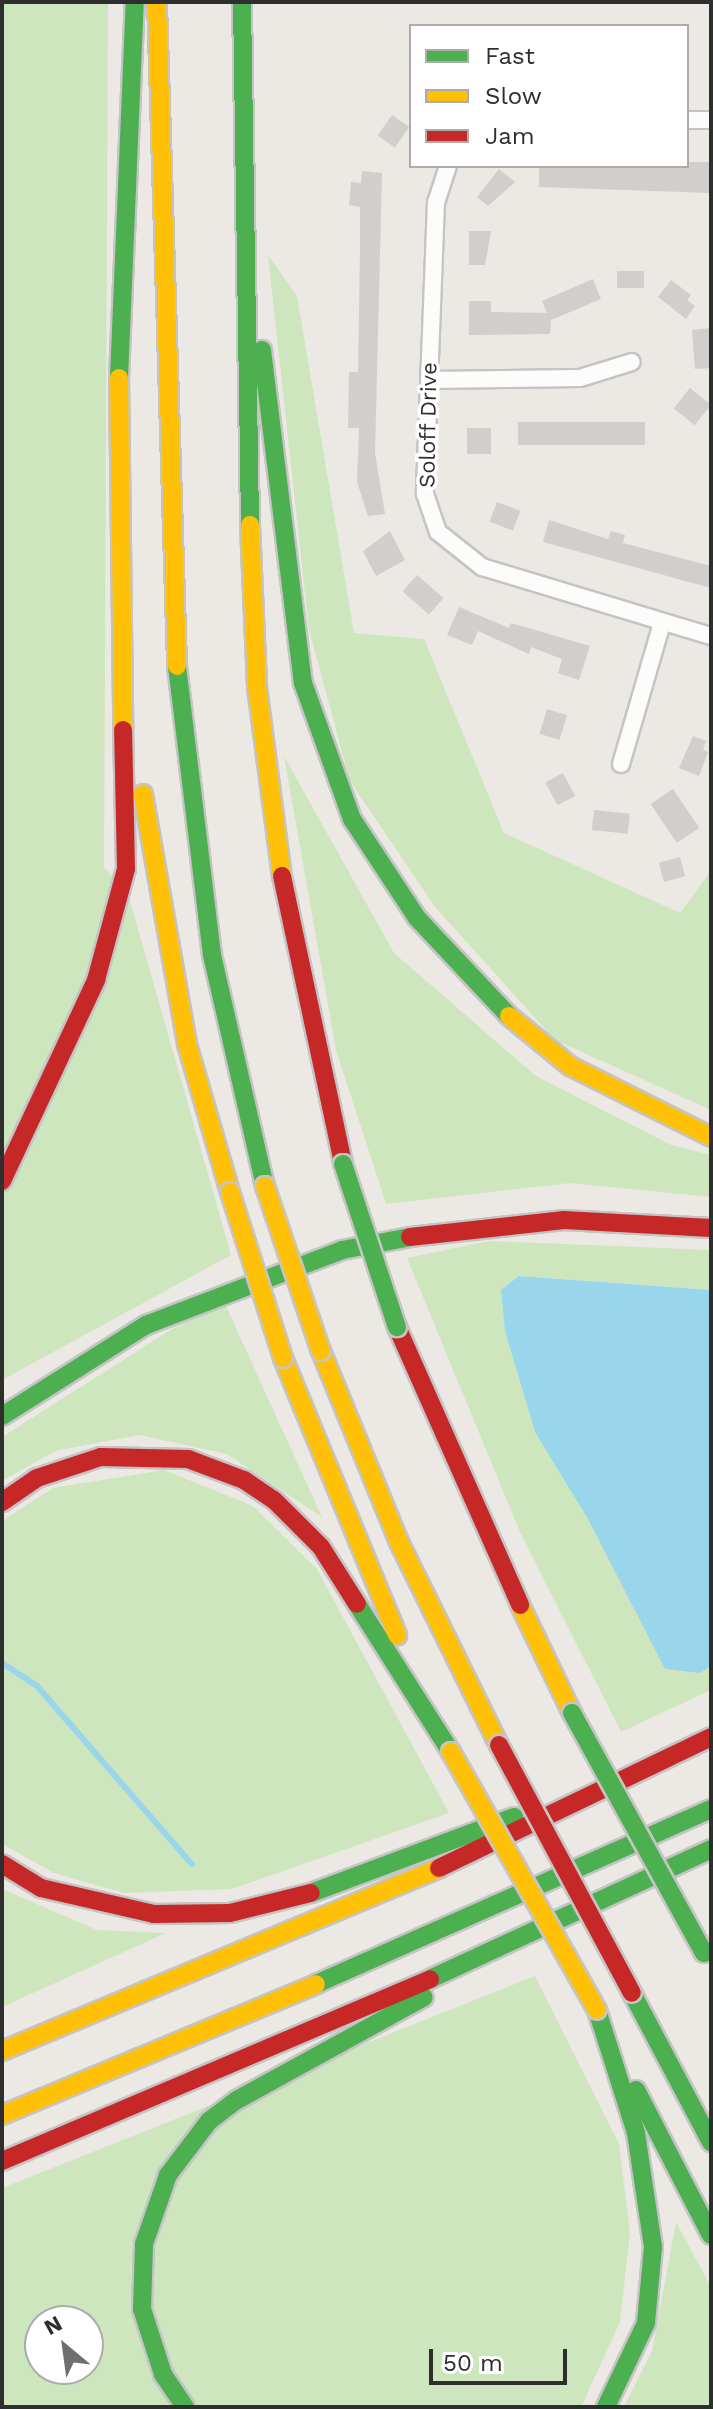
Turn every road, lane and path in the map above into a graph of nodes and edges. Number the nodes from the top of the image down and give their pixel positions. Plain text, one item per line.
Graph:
1 (135, 2) edge
2 (157, 2) edge
3 (242, 2) edge
4 (689, 120) edge
5 (711, 120) edge
6 (447, 168) edge
7 (244, 178) junction
8 (632, 362) dead end
9 (429, 380) junction
10 (662, 623) junction
11 (711, 636) edge
12 (123, 667) junction
13 (621, 764) dead end
14 (711, 1137) edge
15 (2, 1181) edge
16 (711, 1228) edge
17 (2, 1416) edge
18 (2, 1502) edge
19 (424, 1701) junction
20 (711, 1737) edge
21 (596, 1795) junction
22 (711, 1809) edge
23 (711, 1849) edge
24 (2, 1864) edge
25 (526, 1938) junction
26 (709, 1961) edge
27 (597, 2010) junction
28 (2, 2051) edge
29 (2, 2115) edge
30 (711, 2142) edge
31 (2, 2161) edge
32 (711, 2235) edge
33 (185, 2407) edge
34 (606, 2407) edge

1 - 12 highway
2 - 30 highway, bridge
3 - 7 highway
4 - 5 street
6 - 9 street, Soloff Drive
7 - 14 highway
7 - 26 highway, bridge
8 - 9 street
9 - 10 street, Soloff Drive
10 - 11 street, Soloff Drive
10 - 13 street
12 - 15 highway
12 - 19 highway, bridge
16 - 17 highway
18 - 19 highway
19 - 27 highway, bridge
20 - 21 highway
21 - 24 highway
21 - 28 highway
22 - 29 highway
23 - 25 highway
25 - 31 highway
25 - 33 highway
27 - 32 highway
27 - 34 highway

